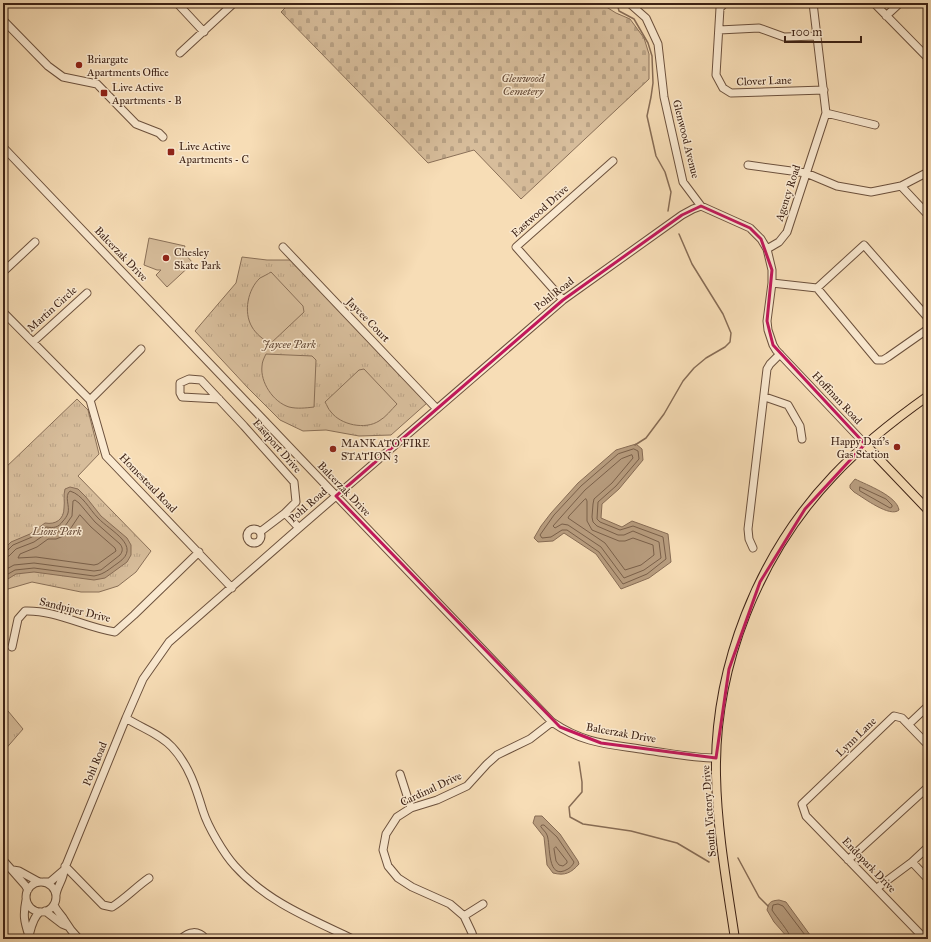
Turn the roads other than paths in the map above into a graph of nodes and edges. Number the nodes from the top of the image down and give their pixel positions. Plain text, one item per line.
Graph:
1 (177, 3) edge
2 (234, 3) edge
3 (629, 3) edge
4 (725, 3) edge
5 (813, 3) edge
6 (874, 3) edge
7 (900, 3) edge
8 (886, 16) junction
9 (3, 20) edge
10 (718, 30) junction
11 (204, 32) junction
12 (817, 36) junction
13 (180, 53) dead end
14 (928, 58) edge
15 (824, 90) junction
16 (826, 113) junction
17 (875, 125) dead end
18 (163, 137) dead end
19 (3, 148) edge
20 (613, 161) dead end
21 (748, 165) dead end
22 (928, 172) edge
23 (806, 173) junction
24 (901, 186) junction
25 (701, 206) junction
26 (928, 214) edge
27 (35, 242) dead end
28 (283, 247) dead end
29 (767, 249) junction
30 (3, 272) edge
31 (772, 283) junction
32 (817, 288) junction
33 (87, 293) dead end
34 (563, 300) junction
35 (3, 312) edge
36 (928, 318) edge
37 (928, 329) edge
38 (32, 342) junction
39 (141, 350) dead end
40 (780, 354) junction
41 (928, 396) edge
42 (764, 397) junction
43 (219, 399) junction
44 (90, 400) junction
45 (437, 409) junction
46 (802, 439) dead end
47 (865, 444) junction
48 (336, 496) junction
49 (928, 510) edge
50 (285, 513) junction
51 (299, 528) junction
52 (260, 532) dead end
53 (752, 548) dead end
54 (199, 552) junction
55 (232, 588) junction
56 (12, 647) dead end
57 (928, 706) edge
58 (126, 718) junction
59 (552, 722) junction
60 (909, 724) junction
61 (928, 745) edge
62 (716, 758) junction
63 (400, 774) dead end
64 (928, 787) edge
65 (802, 804) joint
66 (411, 808) junction
67 (928, 848) edge
68 (3, 860) edge
69 (848, 860) junction
70 (912, 862) junction
71 (64, 868) junction
72 (13, 870) junction
73 (149, 878) dead end
74 (928, 879) edge
75 (41, 882) junction
76 (877, 888) junction
77 (28, 890) junction
78 (56, 896) junction
79 (26, 900) junction
80 (483, 904) dead end
81 (54, 905) junction
82 (43, 912) junction
83 (464, 916) junction
84 (67, 926) junction
85 (29, 937) edge
86 (79, 939) edge
87 (181, 939) edge
88 (206, 939) edge
89 (353, 939) edge
90 (474, 939) edge
91 (735, 939) edge
92 (926, 939) edge

1 - 11 street
2 - 11 street
3 - 25 street, Glenwood Avenue
4 - 10 street, Clover Lane
5 - 12 street, Agency Road
6 - 8 street
7 - 8 street
8 - 14 street
9 - 18 street
10 - 12 street
10 - 15 street, Clover Lane
11 - 13 street
12 - 15 street, Agency Road
15 - 16 street, Agency Road
16 - 17 street
16 - 23 street, Agency Road
19 - 48 street, Balcerzak Drive
20 - 34 street, Eastwood Drive
21 - 23 street
22 - 24 street
23 - 24 street
23 - 29 street, Agency Road
24 - 26 street
25 - 29 street, Glenwood Avenue
25 - 34 street, Pohl Road
27 - 30 street
28 - 45 street, Jaycee Court
29 - 31 street
31 - 32 street
31 - 40 street
32 - 36 street
32 - 37 street
33 - 38 street, Martin Circle
34 - 45 street, Pohl Road
35 - 38 street, Homestead Road
38 - 44 street, Homestead Road
39 - 44 street
40 - 42 street
40 - 47 street, Hoffman Road
41 - 47 main road, South Victory Drive
42 - 46 street
42 - 53 street
43 - 43 street, Eastport Drive
43 - 50 street, Eastport Drive
44 - 54 street, Homestead Road
45 - 48 street, Pohl Road
47 - 49 main road, Hoffman Road
47 - 62 main road, South Victory Drive
48 - 51 street, Pohl Road
48 - 59 street, Balcerzak Drive
50 - 51 street
50 - 52 street, Eastport Drive
51 - 55 street, Pohl Road
54 - 55 street, Homestead Road
54 - 56 street, Sandpiper Drive
55 - 58 street, Pohl Road
57 - 60 street
58 - 71 street, Pohl Road
58 - 89 street
59 - 62 street, Balcerzak Drive
59 - 66 street, Cardinal Drive
60 - 61 street
60 - 65 street, Lynn Lane
62 - 91 main road, South Victory Drive
63 - 66 street
64 - 69 street
65 - 69 street, Endopark Drive
66 - 83 street, Cardinal Drive
67 - 70 street
68 - 72 street
69 - 76 street, Endopark Drive
70 - 74 street
70 - 76 street
71 - 73 street
71 - 75 street, Pohl Road
71 - 78 street, Pohl Road
72 - 75 street
72 - 77 street
75 - 77 street
75 - 78 street
76 - 92 street, Endopark Drive
77 - 79 street
78 - 81 street
79 - 82 street
79 - 85 street
80 - 83 street
81 - 82 street
81 - 84 street
82 - 84 street
82 - 85 street
83 - 90 street, Cardinal Drive
84 - 86 street
87 - 88 street

